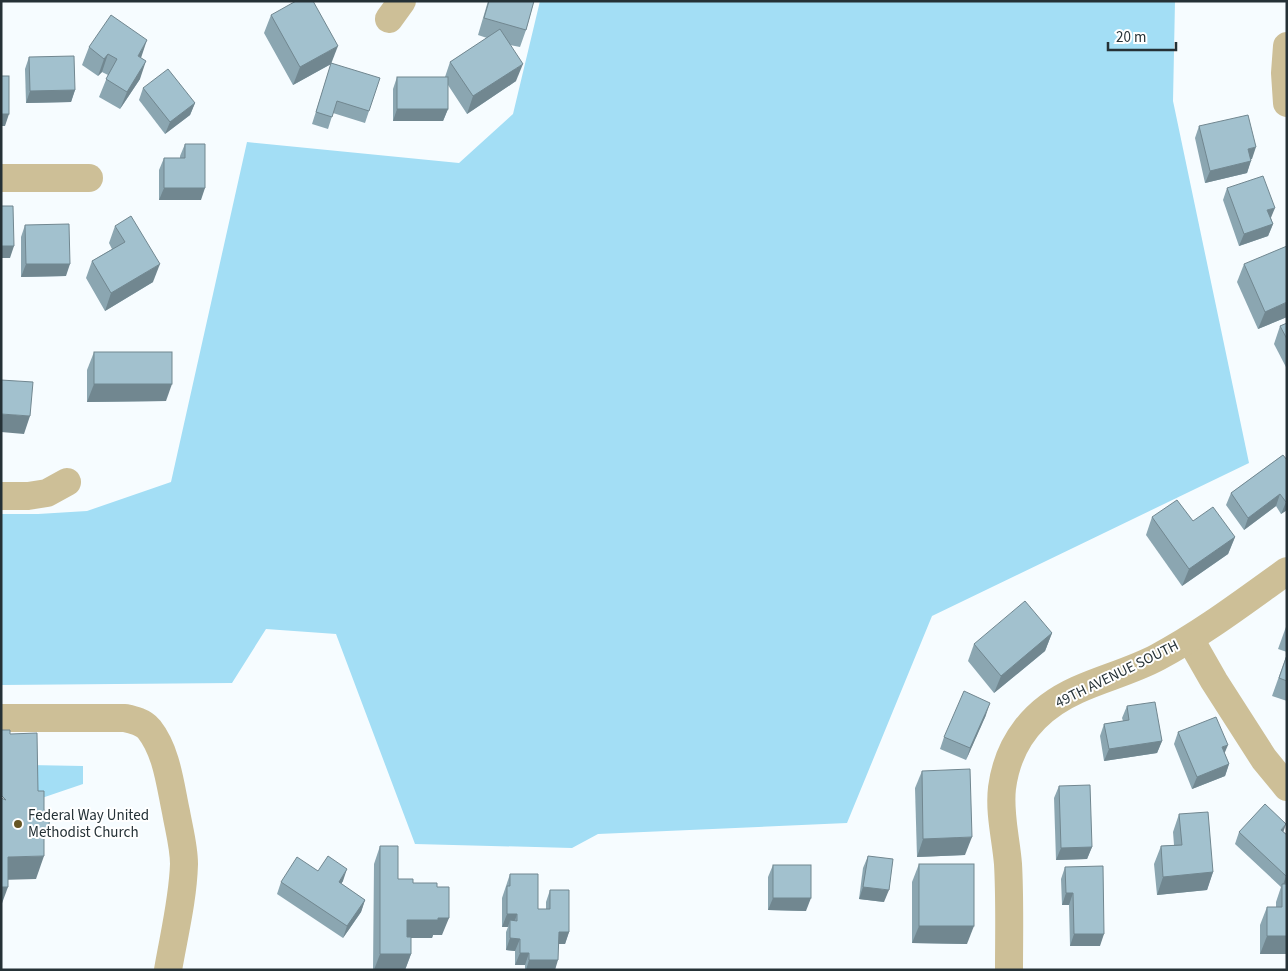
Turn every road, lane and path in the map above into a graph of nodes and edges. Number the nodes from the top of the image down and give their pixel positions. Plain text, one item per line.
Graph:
1 (1287, 46) edge
2 (1287, 103) edge
3 (1, 178) edge
4 (89, 178) dead end
5 (66, 482) dead end
6 (1, 496) edge
7 (1287, 571) edge
8 (1190, 639) junction
9 (1, 718) edge
10 (1287, 788) edge
11 (168, 970) edge
12 (1008, 970) edge

1 - 2 street
3 - 4 street
5 - 6 street
7 - 8 street, 49TH AVENUE SOUTH
8 - 10 street
8 - 12 street, 49TH AVENUE SOUTH
9 - 11 street

